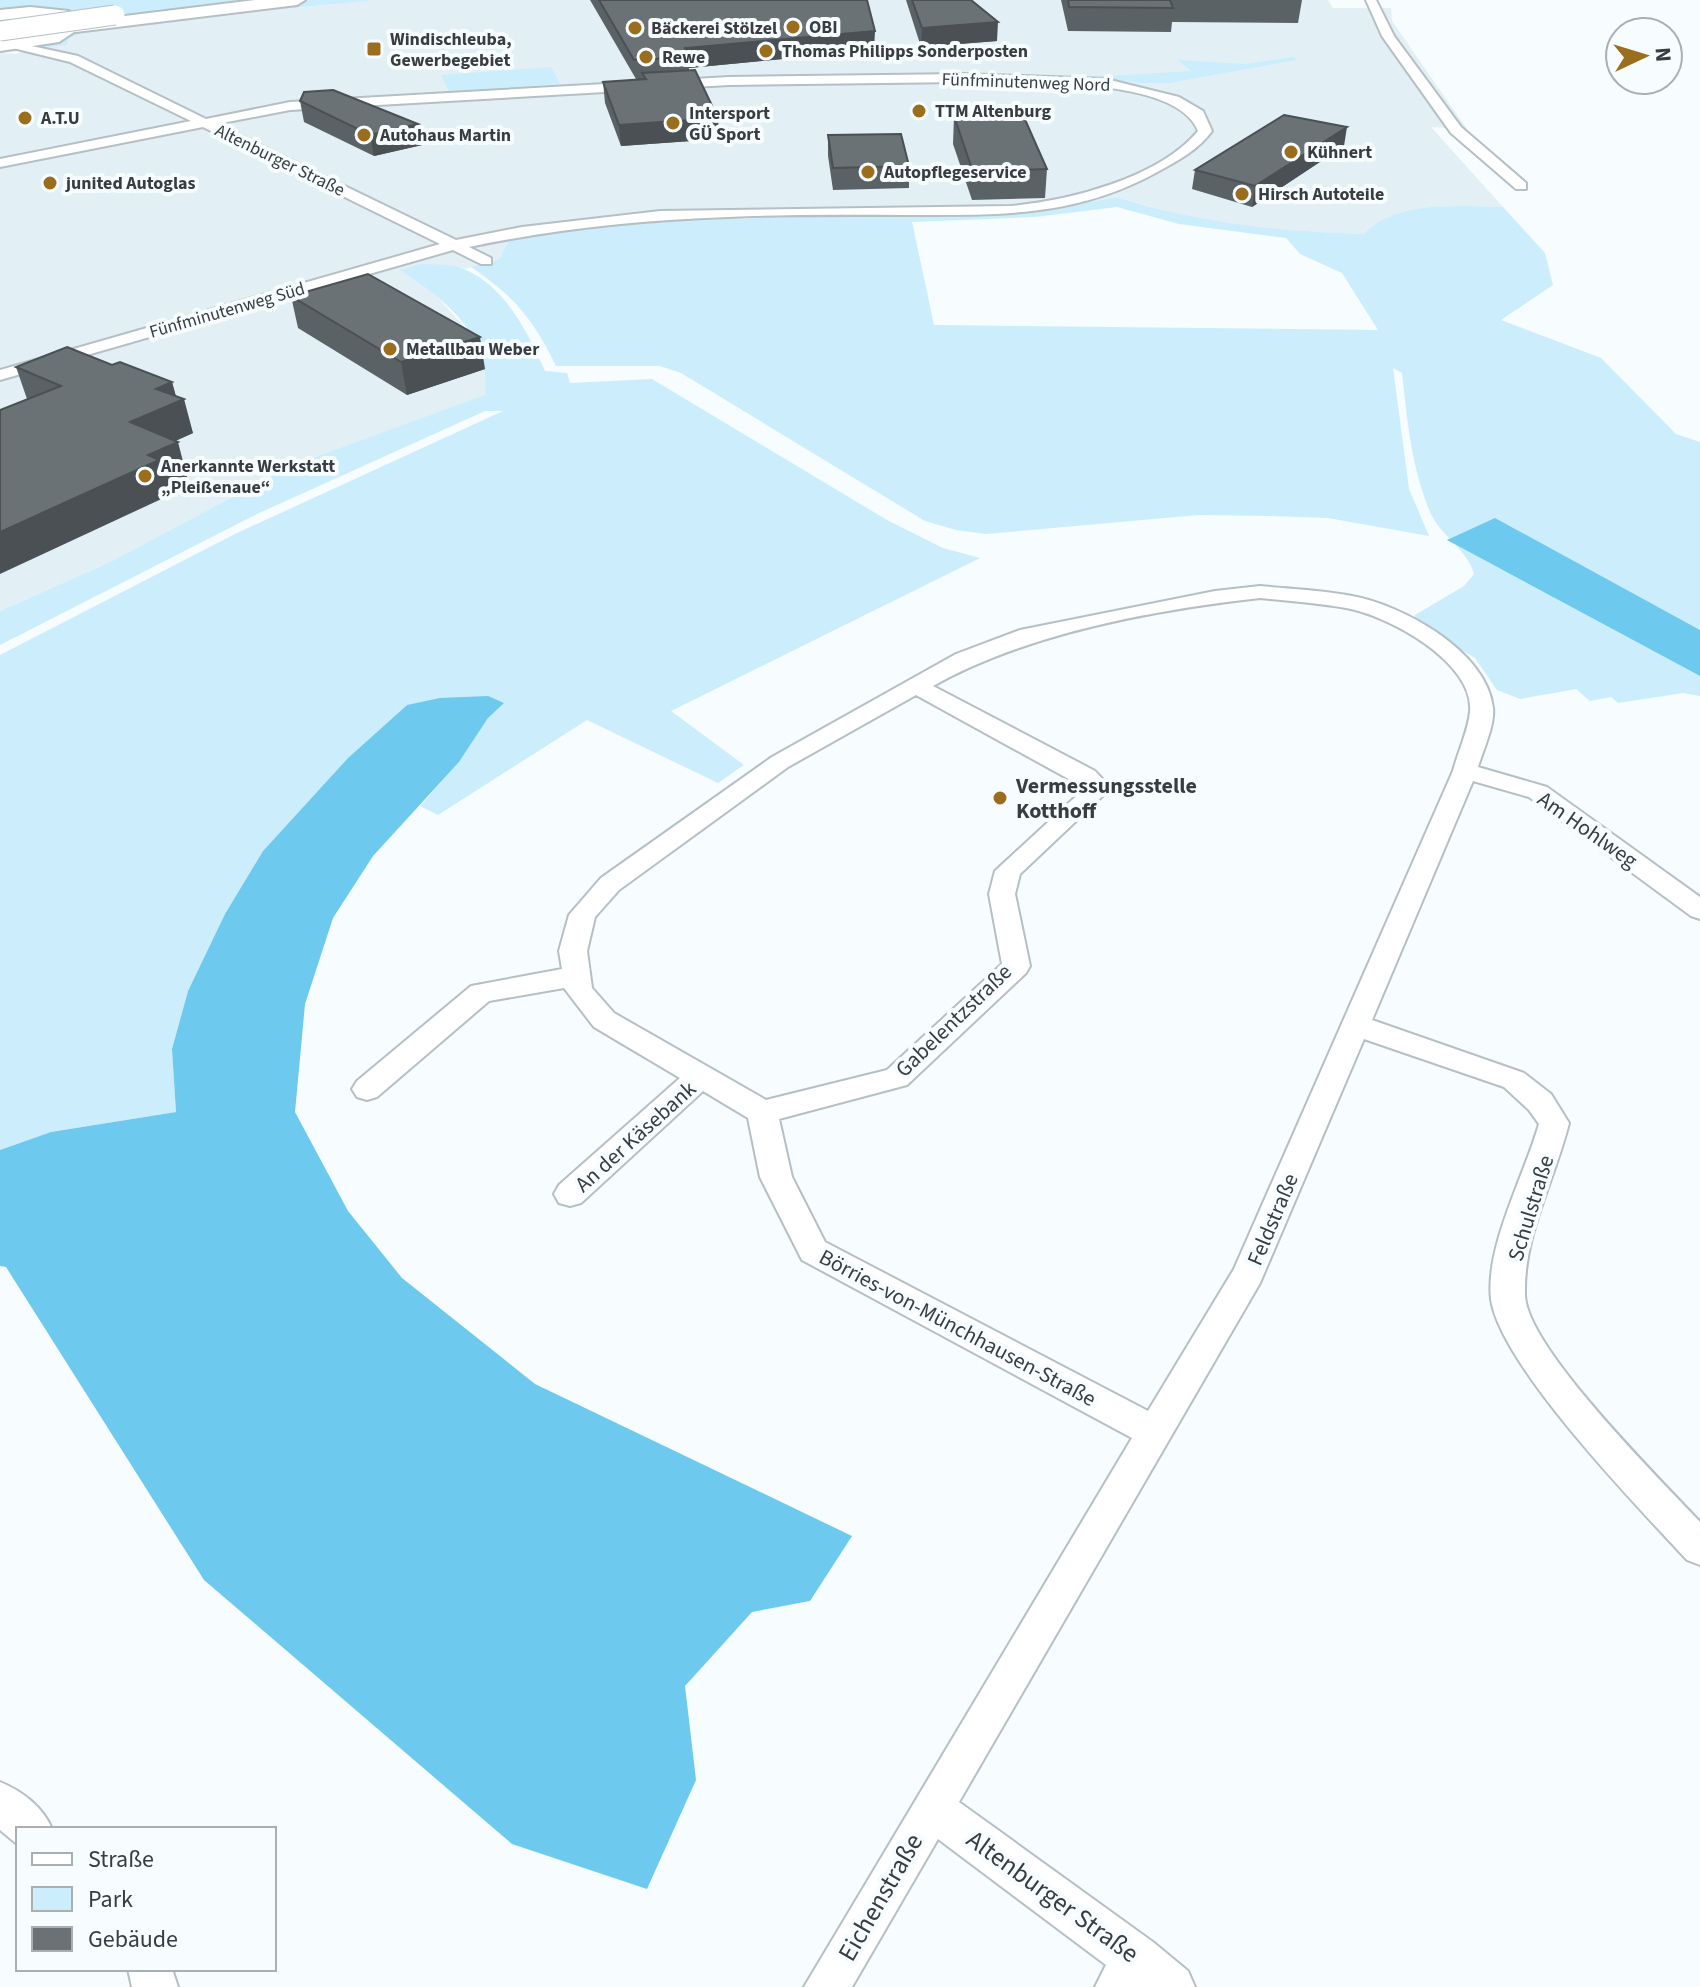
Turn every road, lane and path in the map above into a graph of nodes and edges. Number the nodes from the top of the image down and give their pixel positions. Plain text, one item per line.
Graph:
1 (149, 0) edge
2 (238, 0) edge
3 (297, 0) edge
4 (1371, 0) edge
5 (0, 15) edge
6 (61, 15) junction
7 (76, 27) junction
8 (0, 31) edge
9 (53, 38) junction
10 (7, 45) edge
11 (74, 59) junction
12 (200, 122) junction
13 (0, 163) edge
14 (1521, 186) dead end
15 (455, 245) junction
16 (486, 261) dead end
17 (0, 375) edge
18 (918, 687) junction
19 (1465, 771) junction
20 (1700, 910) edge
21 (576, 976) junction
22 (1355, 1025) junction
23 (700, 1077) junction
24 (367, 1089) dead end
25 (762, 1112) junction
26 (570, 1194) dead end
27 (1154, 1432) junction
28 (1700, 1548) edge
29 (0, 1803) edge
30 (932, 1808) junction
31 (29, 1827) edge
32 (1128, 1972) edge
33 (827, 1987) edge
34 (1172, 1987) edge

1 - 6 main road
2 - 8 main road, bridge
3 - 7 main road
4 - 14 street
5 - 6 main road
6 - 7 main road
7 - 9 main road
9 - 10 main road
9 - 11 street, Altenburger Straße
10 - 11 street, Altenburger Straße
11 - 12 street, Altenburger Straße
12 - 13 street
12 - 15 street, Altenburger Straße
12 - 15 street, Fünfminutenweg Nord
15 - 16 street, Altenburger Straße
15 - 17 street, Fünfminutenweg Süd
18 - 19 street, Feldstraße
18 - 21 street
18 - 25 street, Gabelentzstraße
19 - 20 street, Am Hohlweg
19 - 22 street, Feldstraße
21 - 23 street
21 - 24 street
22 - 27 street, Feldstraße
22 - 28 street, Schulstraße
23 - 25 street
23 - 26 street, An der Käsebank
25 - 27 street, Börries-von-Münchhausen-Straße
27 - 30 street, Feldstraße
29 - 31 street
30 - 32 street, Altenburger Straße
30 - 33 street, Eichenstraße
32 - 34 street, Altenburger Straße

